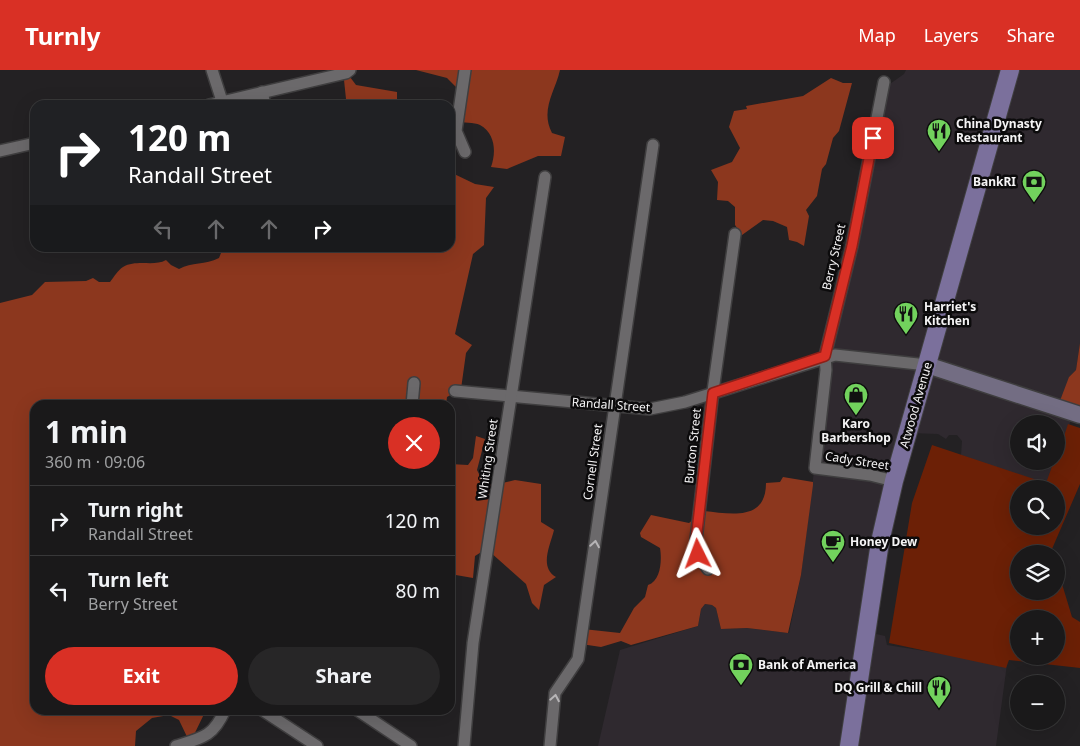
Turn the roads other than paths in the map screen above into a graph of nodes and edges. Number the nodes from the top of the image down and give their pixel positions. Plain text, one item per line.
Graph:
1 (212, 70) edge
2 (350, 70) edge
3 (465, 70) edge
4 (1010, 70) edge
5 (884, 82) dead end
6 (262, 92) junction
7 (222, 100) edge
8 (226, 100) edge
9 (264, 100) edge
10 (30, 144) edge
11 (653, 145) dead end
12 (0, 150) edge
13 (465, 152) dead end
14 (545, 177) dead end
15 (735, 234) dead end
16 (825, 356) junction
17 (927, 365) junction
18 (414, 383) dead end
19 (456, 391) dead end
20 (713, 393) junction
21 (510, 397) junction
22 (412, 400) edge
23 (616, 406) junction
24 (1080, 415) edge
25 (815, 468) joint
26 (894, 481) junction
27 (708, 569) dead end
28 (223, 715) edge
29 (270, 715) edge
30 (364, 715) edge
31 (176, 746) edge
32 (317, 746) edge
33 (411, 746) edge
34 (464, 746) edge
35 (550, 746) edge
36 (849, 746) edge

1 - 7 street
2 - 6 street
3 - 13 street
4 - 17 main road, Atwood Avenue
5 - 16 street, Berry Street
6 - 8 street
6 - 9 street
10 - 12 street
11 - 23 street, Cornell Street
14 - 21 street, Whiting Street
15 - 20 street, Burton Street
16 - 17 street, Randall Street
16 - 20 street, Randall Street
16 - 25 street, Berry Street
17 - 24 street, Randall Street
17 - 26 main road, Atwood Avenue
18 - 22 street
19 - 21 street, Randall Street
20 - 23 street, Randall Street
20 - 27 street, Burton Street
21 - 23 street, Randall Street
21 - 34 street, Whiting Street
35 -> 23 street, Cornell Street
25 - 26 street, Cady Street
26 - 36 main road, Atwood Avenue
28 - 31 street
29 - 32 street
30 - 33 street

